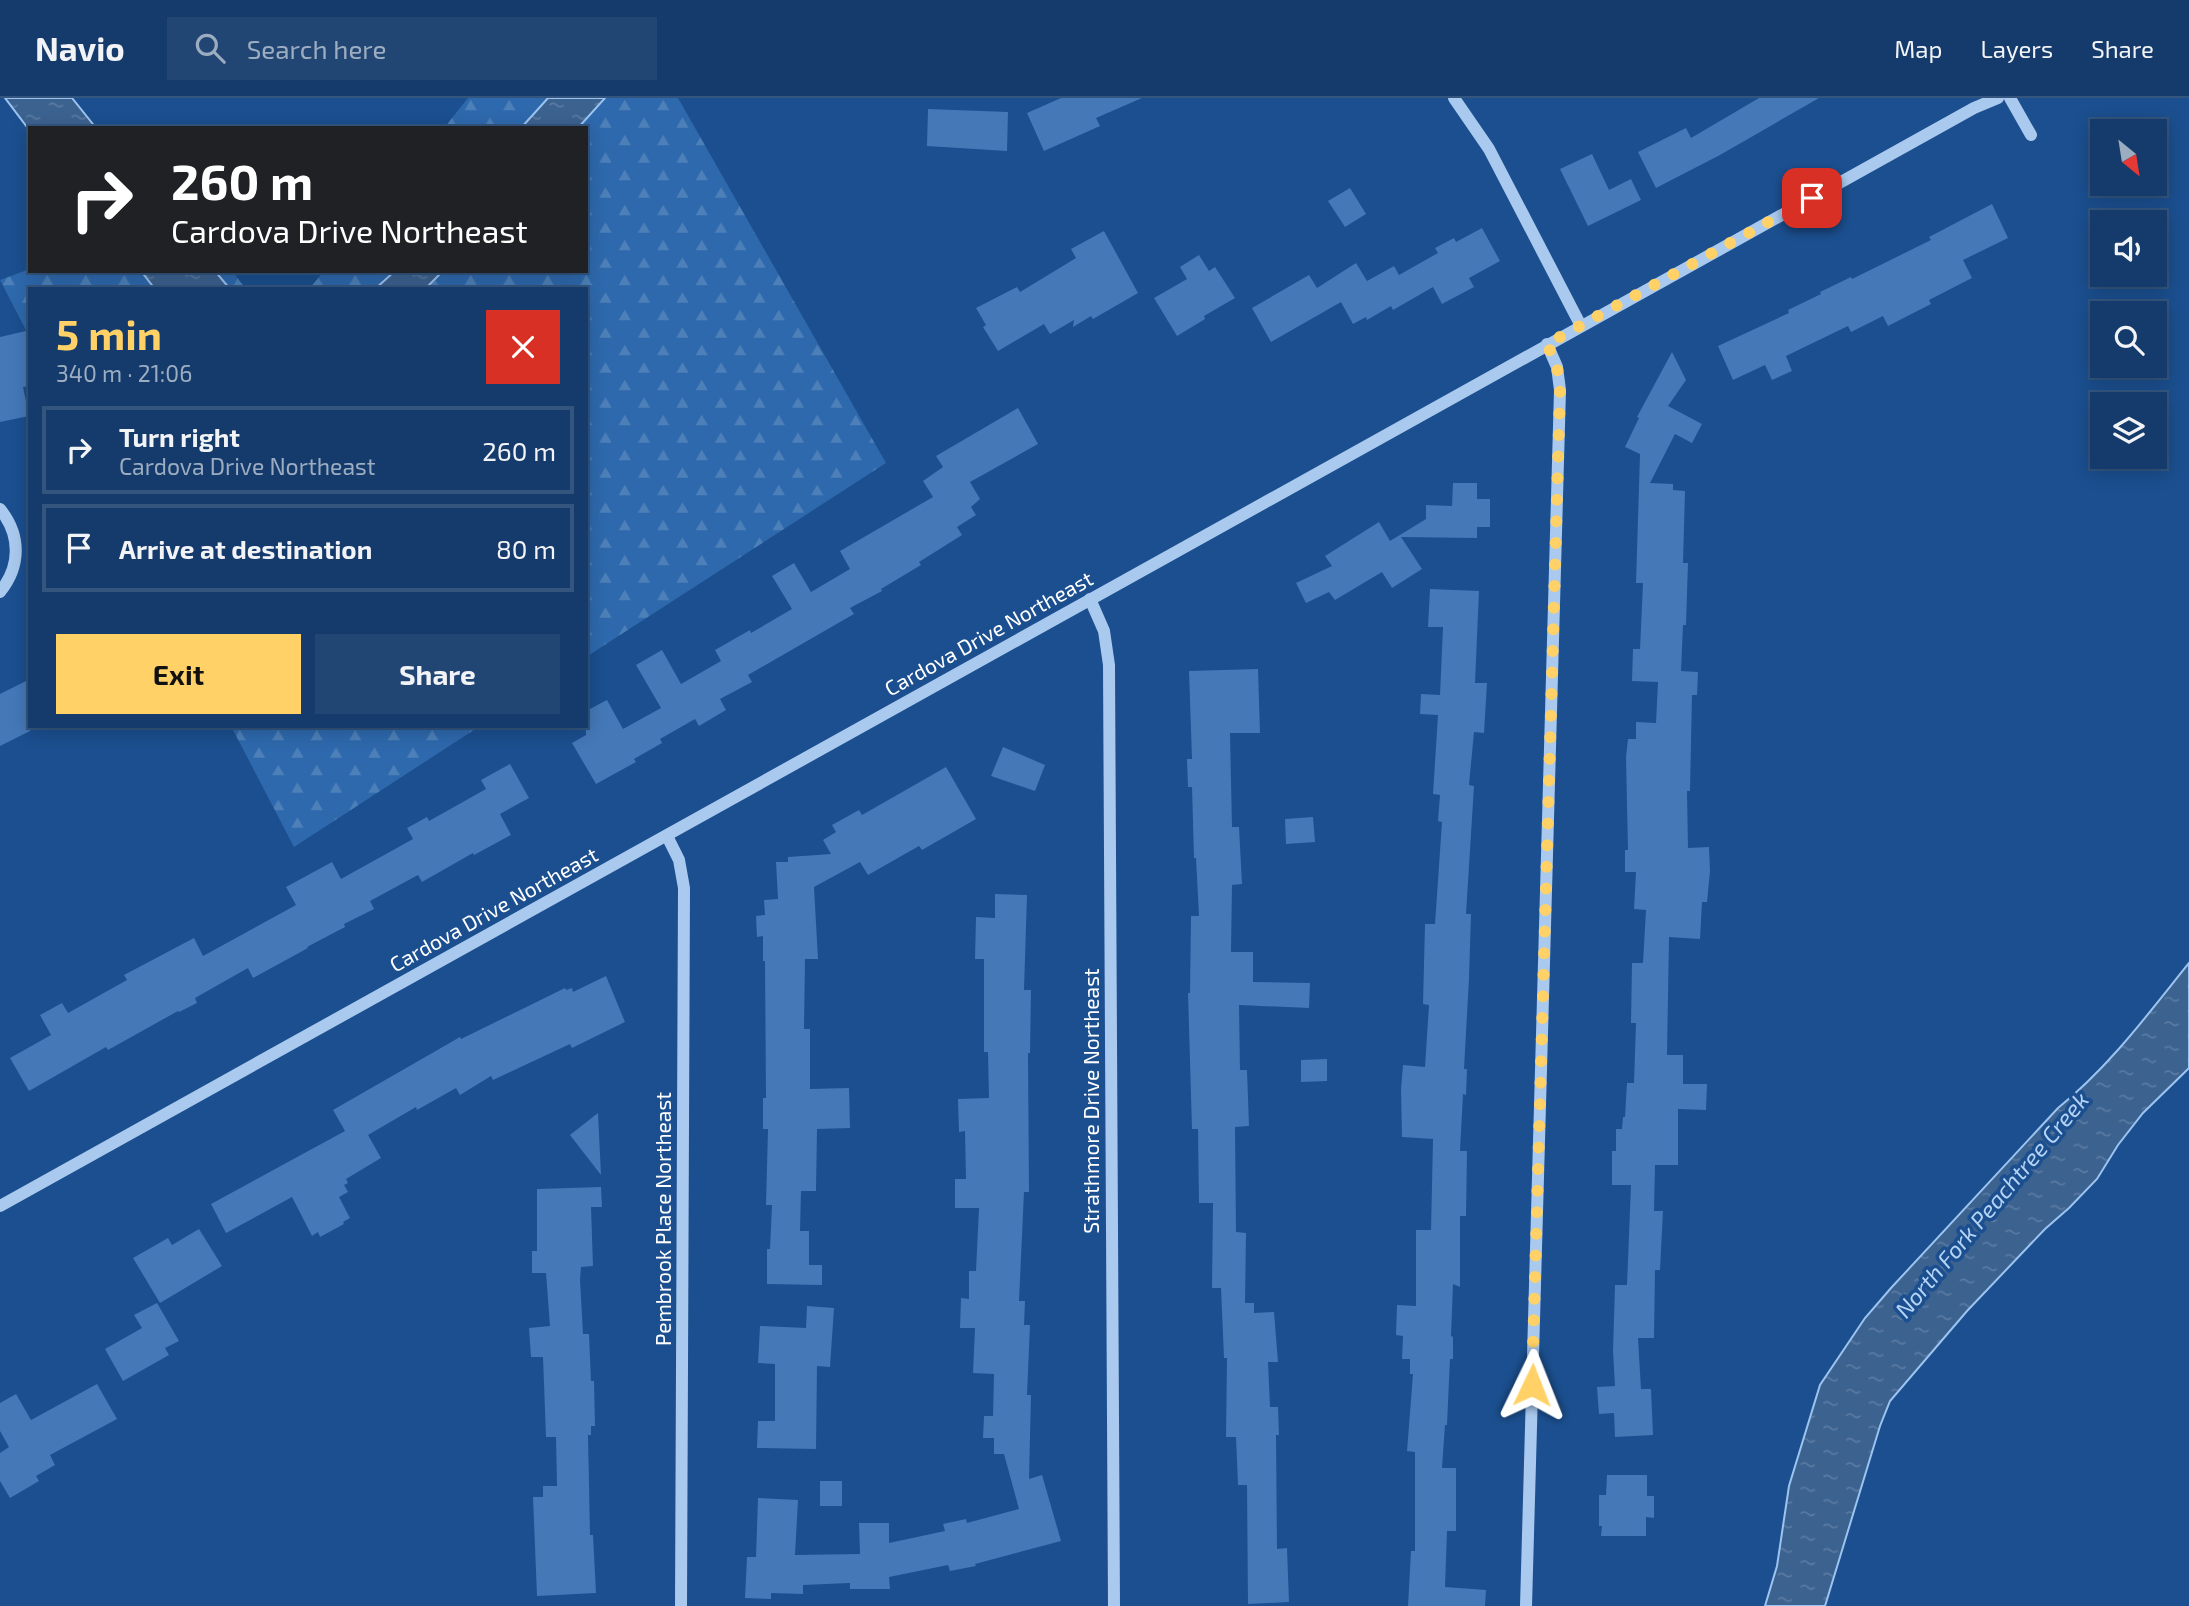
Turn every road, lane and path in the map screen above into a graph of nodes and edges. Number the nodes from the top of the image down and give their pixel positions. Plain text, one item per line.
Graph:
1 (1454, 98) edge
2 (1998, 98) edge
3 (2010, 98) edge
4 (2031, 135) dead end
5 (1581, 326) junction
6 (1547, 344) junction
7 (0, 509) edge
8 (0, 592) edge
9 (1090, 599) junction
10 (667, 836) junction
11 (0, 1206) edge
12 (681, 1606) edge
13 (1114, 1606) edge
14 (1526, 1606) edge

1 - 5 street
2 - 5 street, Cardova Drive Northeast
3 - 4 street
5 - 6 street, Cardova Drive Northeast
6 - 9 street, Cardova Drive Northeast
6 - 14 street
7 - 8 street
9 - 10 street, Cardova Drive Northeast
9 - 13 street, Strathmore Drive Northeast
10 - 11 street, Cardova Drive Northeast
10 - 12 street, Pembrook Place Northeast

